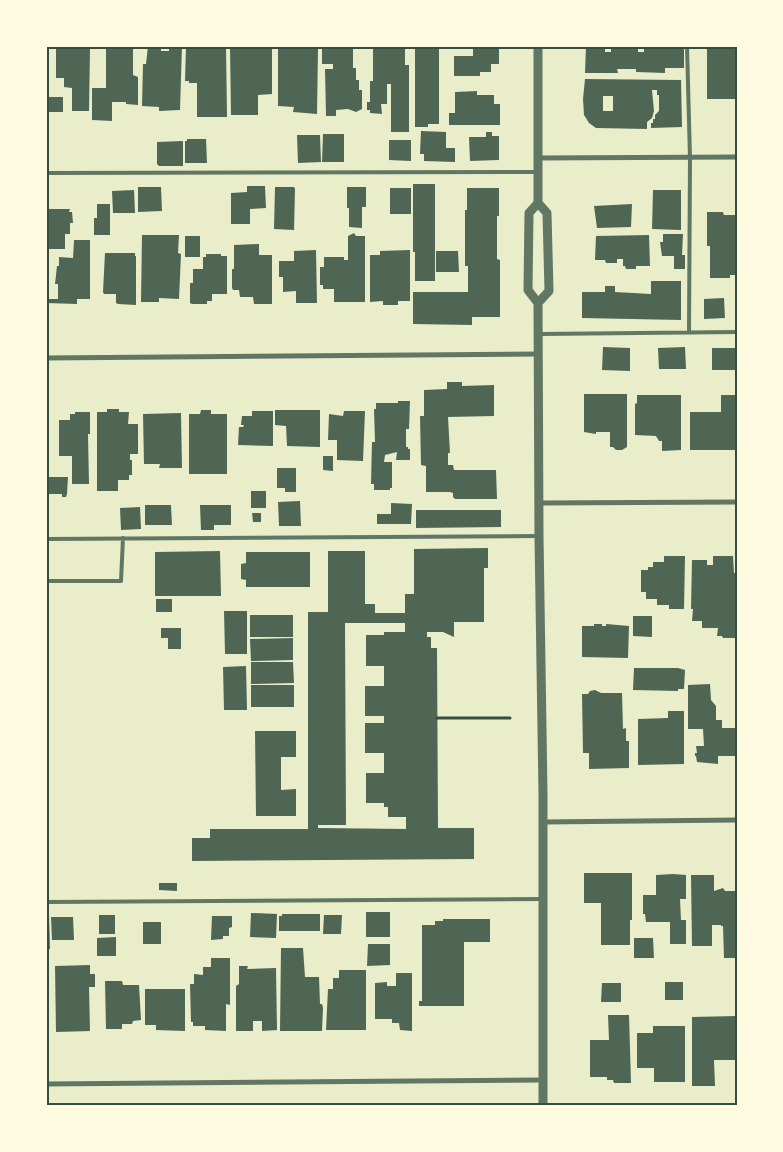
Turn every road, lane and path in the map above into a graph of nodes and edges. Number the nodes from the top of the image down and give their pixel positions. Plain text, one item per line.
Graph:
1 (538, 46) edge
2 (687, 46) edge
3 (737, 157) edge
4 (539, 158) junction
5 (690, 158) junction
6 (539, 172) junction
7 (46, 174) edge
8 (538, 202) junction
9 (538, 303) junction
10 (689, 332) junction
11 (737, 332) edge
12 (539, 334) junction
13 (539, 354) junction
14 (46, 358) edge
15 (737, 502) edge
16 (539, 503) junction
17 (539, 536) junction
18 (123, 538) junction
19 (46, 539) edge
20 (46, 581) edge
21 (437, 718) dead end
22 (510, 718) dead end
23 (737, 820) edge
24 (543, 822) junction
25 (542, 899) junction
26 (46, 902) edge
27 (542, 1080) junction
28 (46, 1084) edge
29 (543, 1106) edge

1 - 4 street
2 - 5 lane
3 - 5 street
4 - 5 street
4 - 6 street
5 - 10 lane
6 - 7 lane
6 - 8 street
8 - 9 street
8 - 9 street
9 - 12 street
10 - 11 lane
10 - 12 lane
12 - 13 street
13 - 14 street
13 - 16 street
15 - 16 street
16 - 17 street
17 - 18 lane
17 - 24 street
18 - 19 lane
18 - 20 lane
21 - 22 path
23 - 24 street
24 - 25 street
25 - 26 lane
25 - 27 street
27 - 28 street
27 - 29 street

